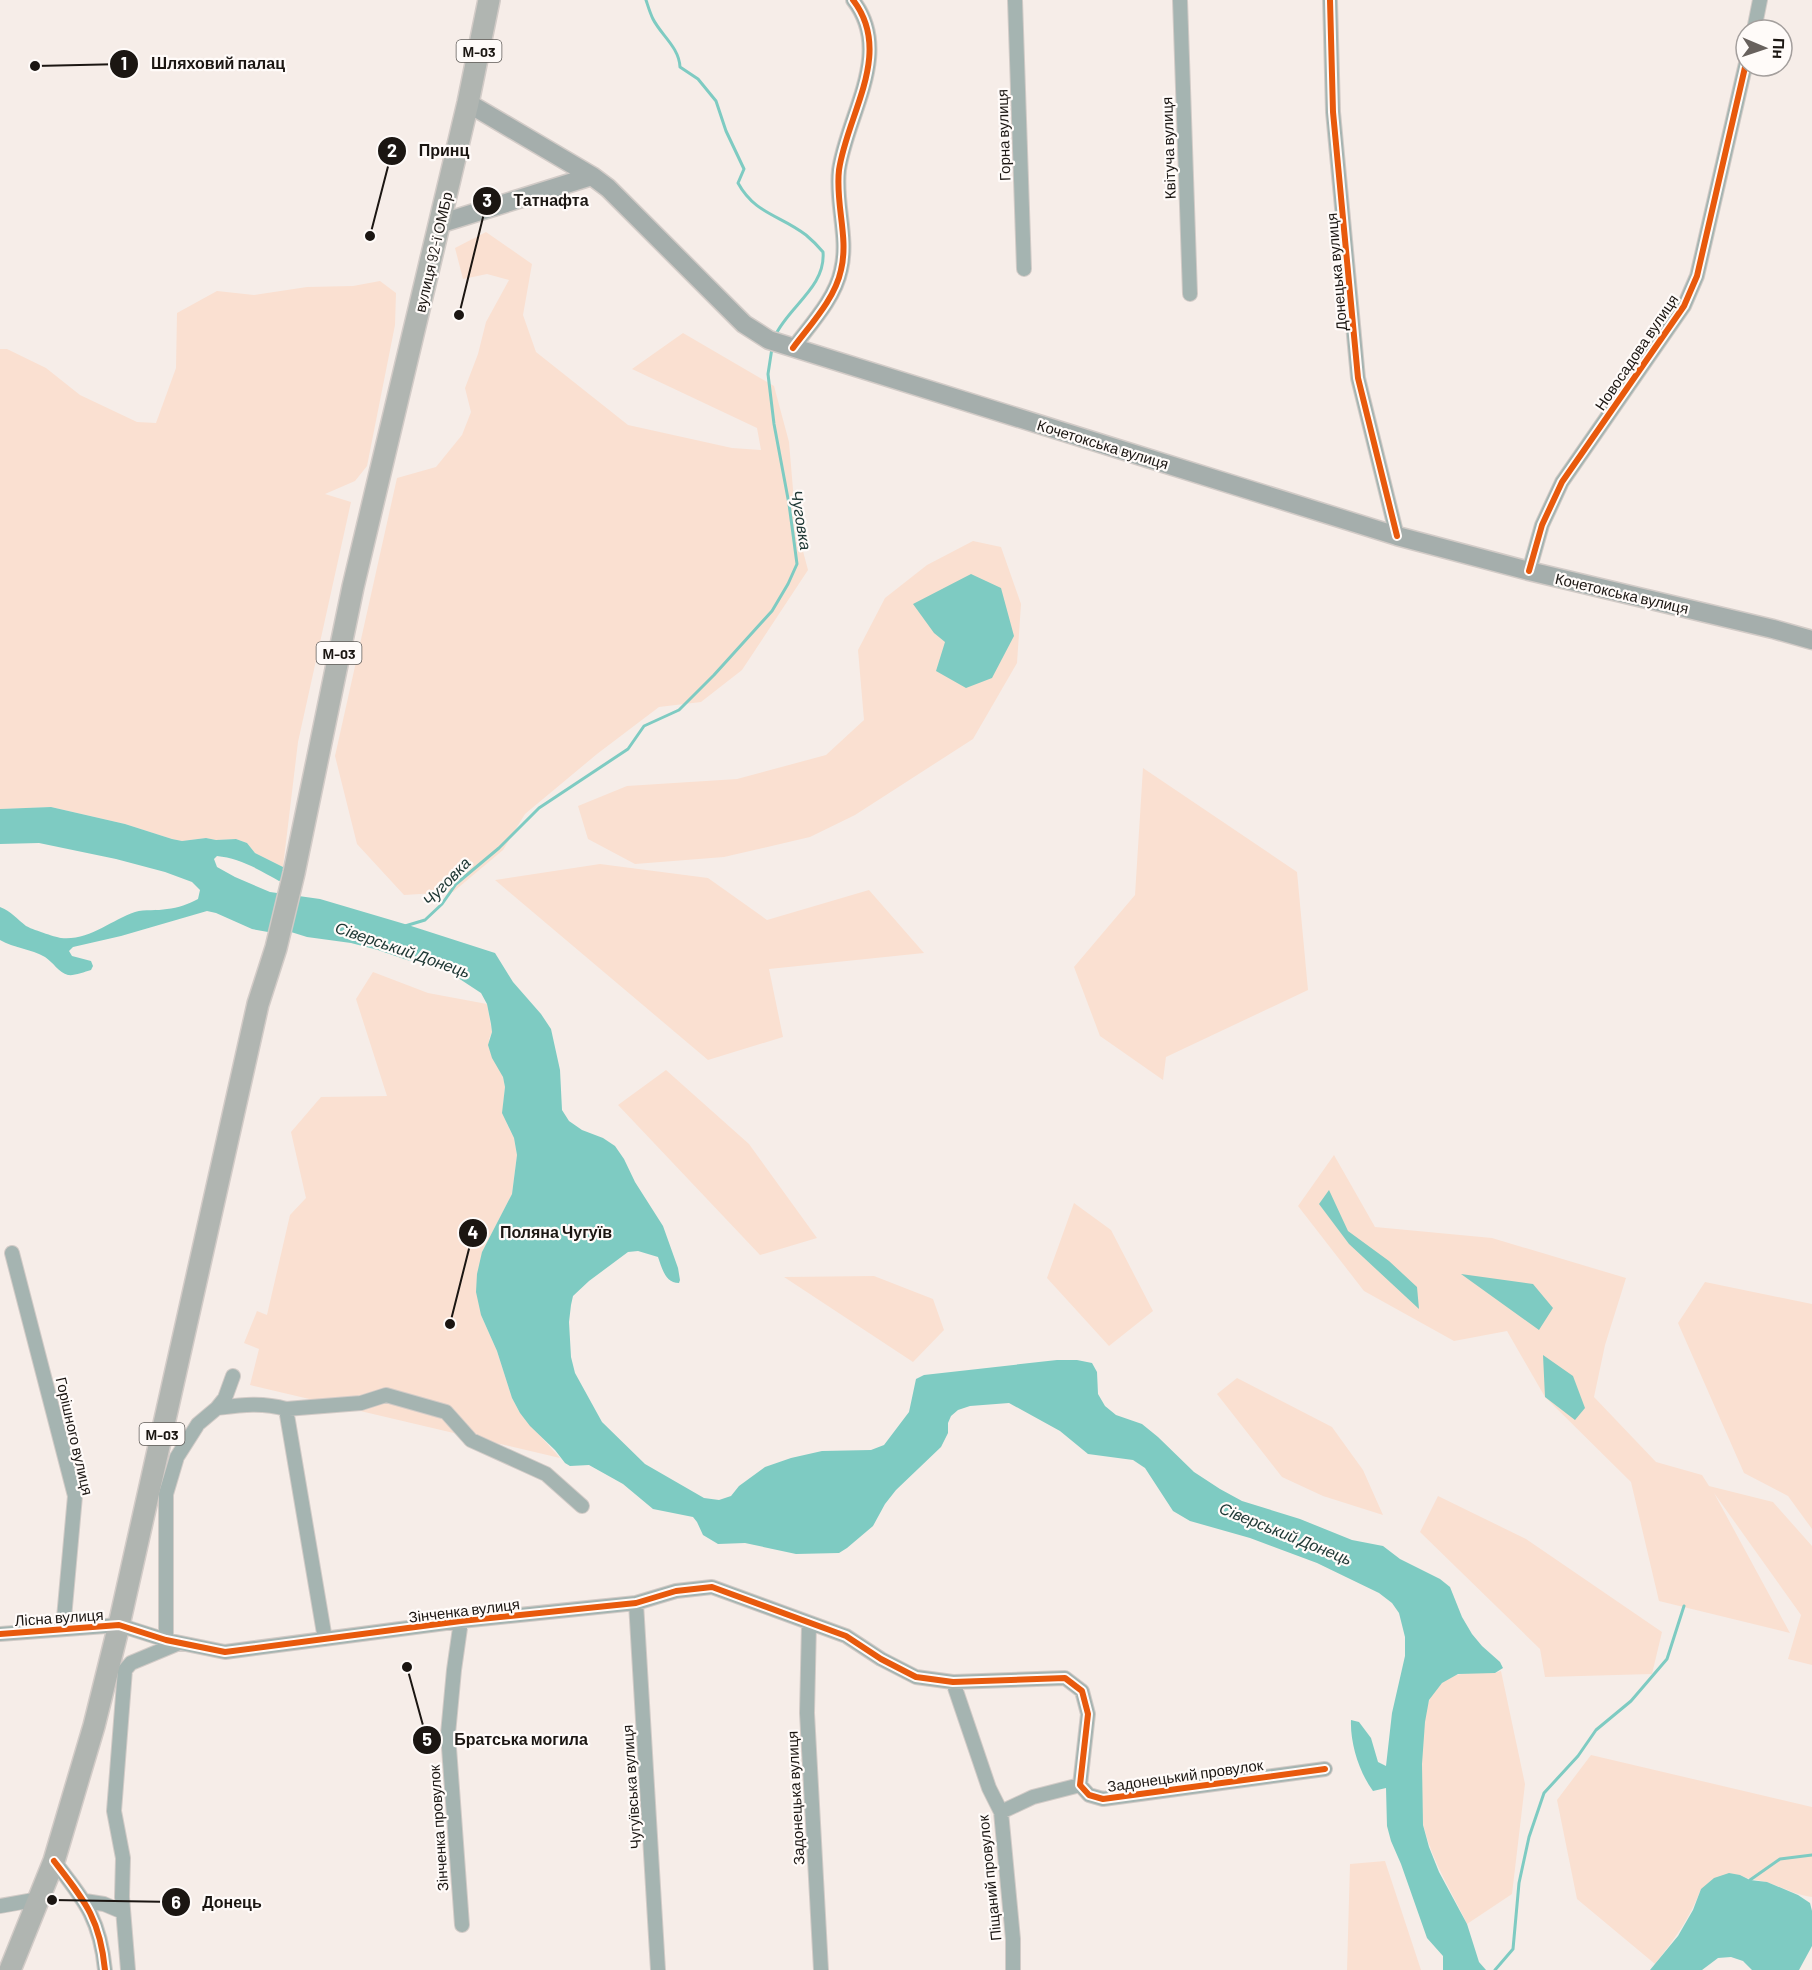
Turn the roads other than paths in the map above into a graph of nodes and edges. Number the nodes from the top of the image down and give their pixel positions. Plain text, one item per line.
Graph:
1 (489, 0) edge
2 (853, 0) edge
3 (1015, 0) edge
4 (1180, 0) edge
5 (1330, 0) edge
6 (1761, 0) edge
7 (1757, 18) edge
8 (1743, 78) edge
9 (468, 103) junction
10 (592, 176) junction
11 (439, 224) junction
12 (1024, 269) dead end
13 (1190, 294) dead end
14 (780, 344) junction
15 (1397, 537) junction
16 (1529, 571) junction
17 (1812, 640) edge
18 (12, 1253) dead end
19 (233, 1376) dead end
20 (217, 1408) junction
21 (286, 1409) junction
22 (582, 1506) dead end
23 (636, 1603) junction
24 (461, 1621) junction
25 (809, 1624) junction
26 (119, 1625) junction
27 (63, 1629) junction
28 (0, 1634) edge
29 (325, 1639) junction
30 (173, 1642) junction
31 (952, 1682) junction
32 (1325, 1768) dead end
33 (1080, 1785) junction
34 (1001, 1812) junction
35 (54, 1861) junction
36 (39, 1899) junction
37 (85, 1901) junction
38 (0, 1906) edge
39 (123, 1912) junction
40 (462, 1925) dead end
41 (10, 1970) edge
42 (105, 1970) edge
43 (128, 1970) edge
44 (658, 1970) edge
45 (821, 1970) edge
46 (1013, 1970) edge

1 - 9 highway, вулиця 92-ї ОМБр / М-03
2 - 14 street
3 - 12 street, Горна вулиця
4 - 13 street, Квітуча вулиця
5 - 15 street, Донецька вулиця
6 - 7 street
8 - 16 street, Новосадова вулиця
9 - 10 main road, Кочетокська вулиця
9 - 11 highway, вулиця 92-ї ОМБр / М-03
10 - 11 main road
10 - 14 main road, Кочетокська вулиця
11 - 26 highway, вулиця 92-ї ОМБр / М-03
14 - 15 main road, Кочетокська вулиця
15 - 16 main road, Кочетокська вулиця
16 - 17 main road, Кочетокська вулиця
18 - 27 street, Горішного вулиця
19 - 20 street
20 - 21 street
20 - 30 street
21 - 22 street
21 - 29 street
23 - 24 street, Зінченка вулиця
23 - 25 street, Зінченка вулиця
23 - 44 street, Чугуївська вулиця
24 - 29 street, Зінченка вулиця
24 - 40 street, Зінченка провулок
25 - 31 street
25 - 45 street, Задонецька вулиця
26 - 27 street, Лісна вулиця
26 - 30 street, Зінченка вулиця
26 - 35 highway, М-03
27 - 28 street, Лісна вулиця
29 - 30 street, Зінченка вулиця
30 - 39 street
31 - 33 street
31 - 34 street, Піщаний провулок
32 - 33 street, Задонецький провулок
33 - 34 street
34 - 46 street, Піщаний провулок
35 - 36 highway, М-03
35 - 37 street
36 - 38 street
36 - 41 highway, М-03
37 - 39 street
37 - 42 street
39 - 43 street

